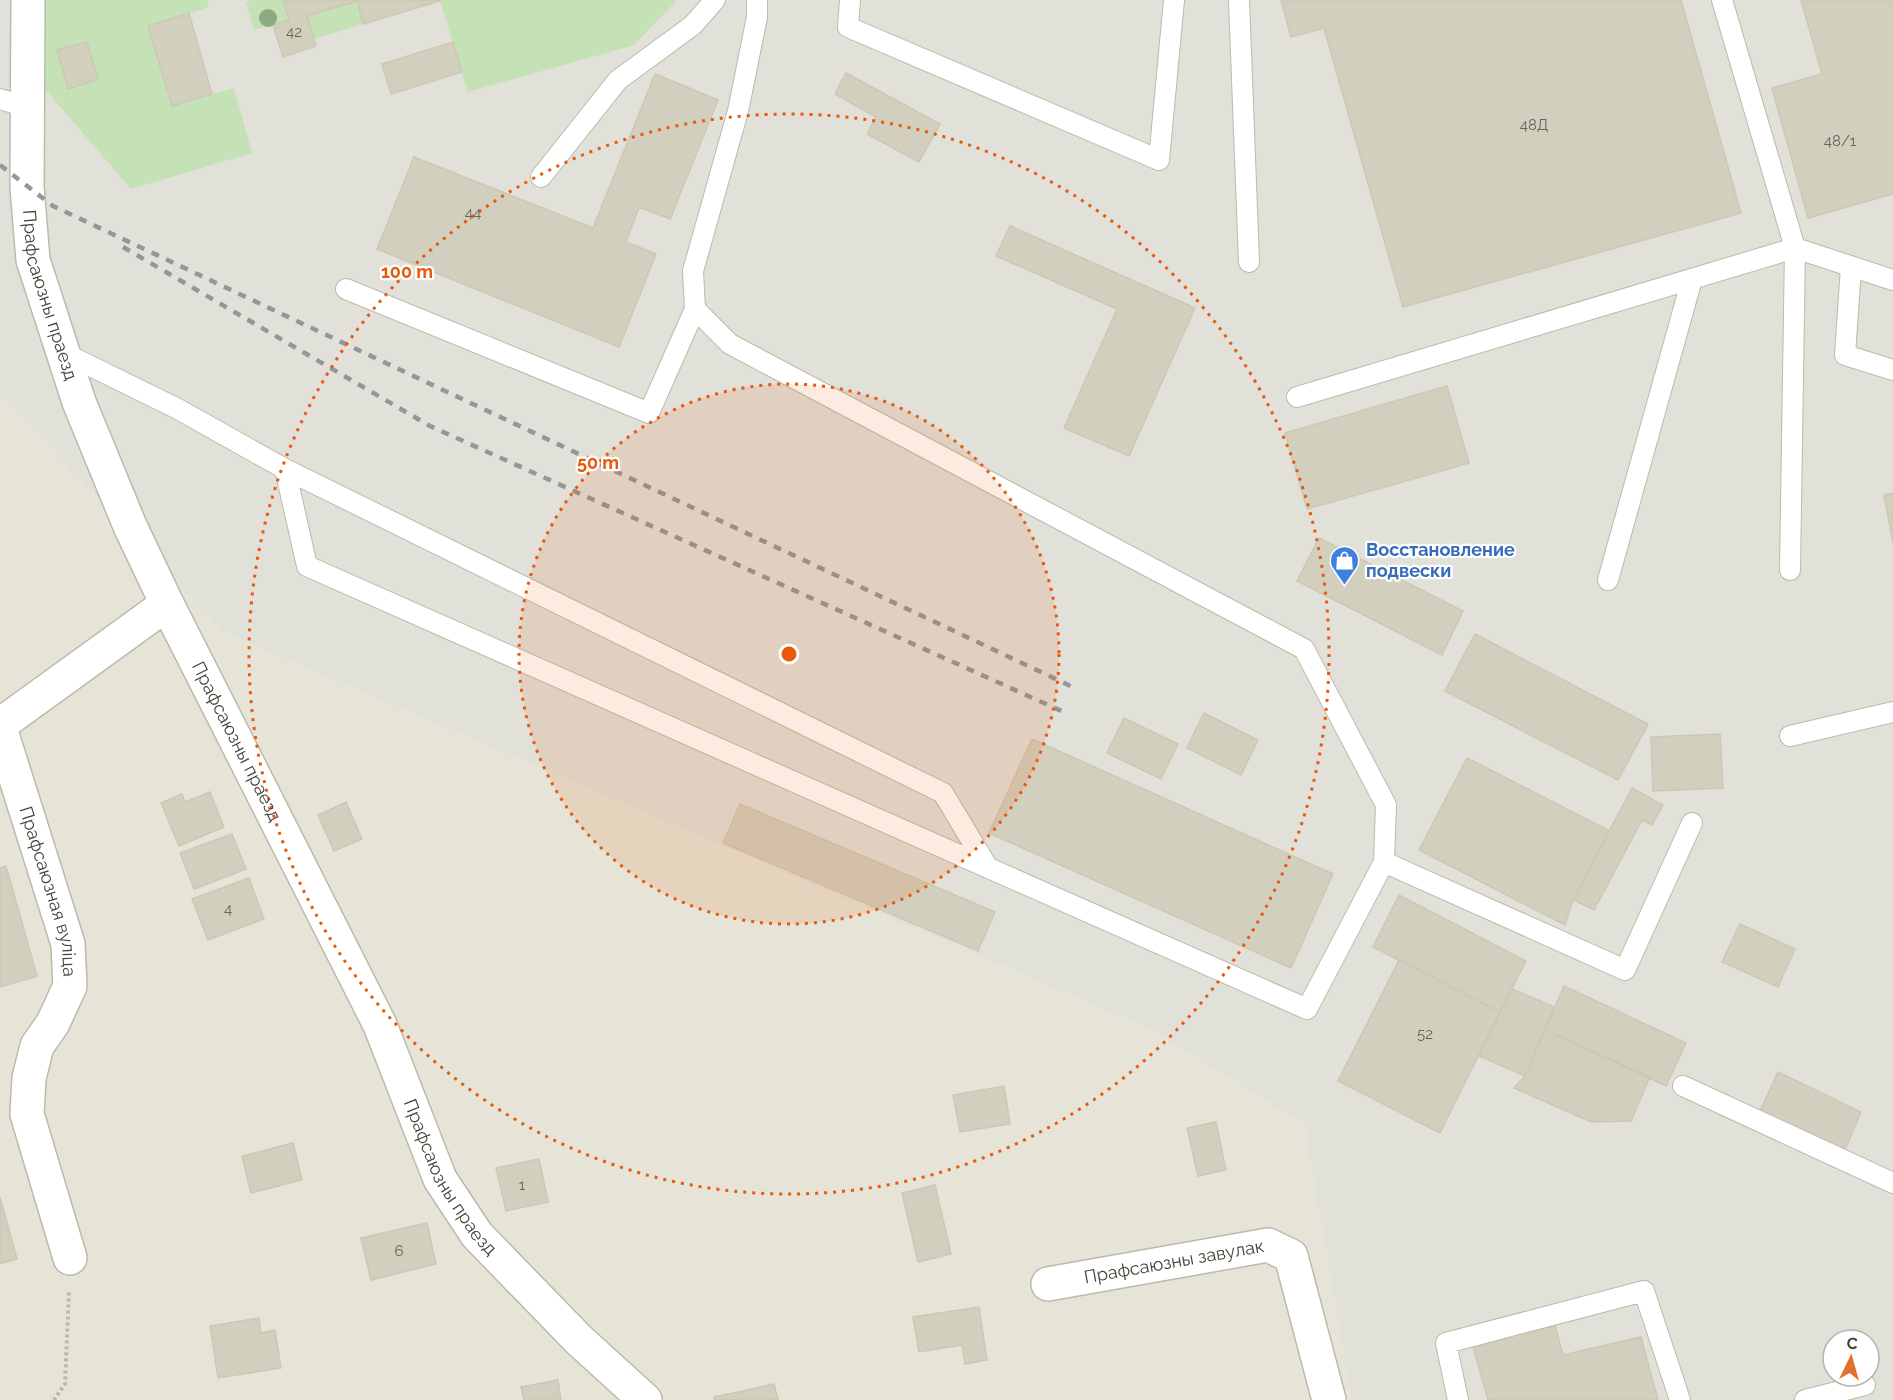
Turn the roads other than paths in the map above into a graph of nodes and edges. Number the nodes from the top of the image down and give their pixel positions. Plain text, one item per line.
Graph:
1 (28, 0) edge
2 (716, 0) edge
3 (758, 0) edge
4 (850, 0) edge
5 (1174, 0) edge
6 (1239, 0) edge
7 (1722, 0) edge
8 (14, 103) edge
9 (541, 177) dead end
10 (1795, 248) junction
11 (1249, 262) dead end
12 (1851, 267) junction
13 (1692, 279) junction
14 (1893, 280) edge
15 (346, 289) dead end
16 (695, 309) junction
17 (62, 352) junction
18 (1893, 370) edge
19 (1297, 398) dead end
20 (285, 469) junction
21 (1790, 570) dead end
22 (1608, 580) dead end
23 (167, 604) junction
24 (1893, 712) edge
25 (0, 726) edge
26 (1790, 736) dead end
27 (1692, 823) dead end
28 (1384, 862) junction
29 (988, 868) junction
30 (1683, 1086) dead end
31 (1893, 1184) edge
32 (70, 1258) road end
33 (1048, 1284) dead end
34 (1853, 1388) edge
35 (645, 1400) edge
36 (1329, 1400) edge
37 (1458, 1400) edge
38 (1680, 1400) edge
39 (1805, 1400) edge

1 - 8 street, Прафсаюзны праезд
2 - 9 lane
3 - 16 lane
4 - 5 lane
6 - 11 lane
7 - 10 lane
8 - 17 street, Прафсаюзны праезд
10 - 12 lane
10 - 13 lane
10 - 21 lane
12 - 14 lane
12 - 18 lane
13 - 19 lane
13 - 22 lane
15 - 16 lane
16 - 28 lane
17 - 20 lane
17 - 23 street, Прафсаюзны праезд
20 - 29 lane
20 - 29 lane
23 - 25 street, Прафсаюзная вуліца
23 - 35 street, Прафсаюзны праезд
24 - 26 lane
25 - 32 street, Прафсаюзная вуліца
27 - 28 lane
28 - 29 lane
30 - 31 lane
33 - 36 street, Прафсаюзны завулак
34 - 39 lane
37 - 38 lane

